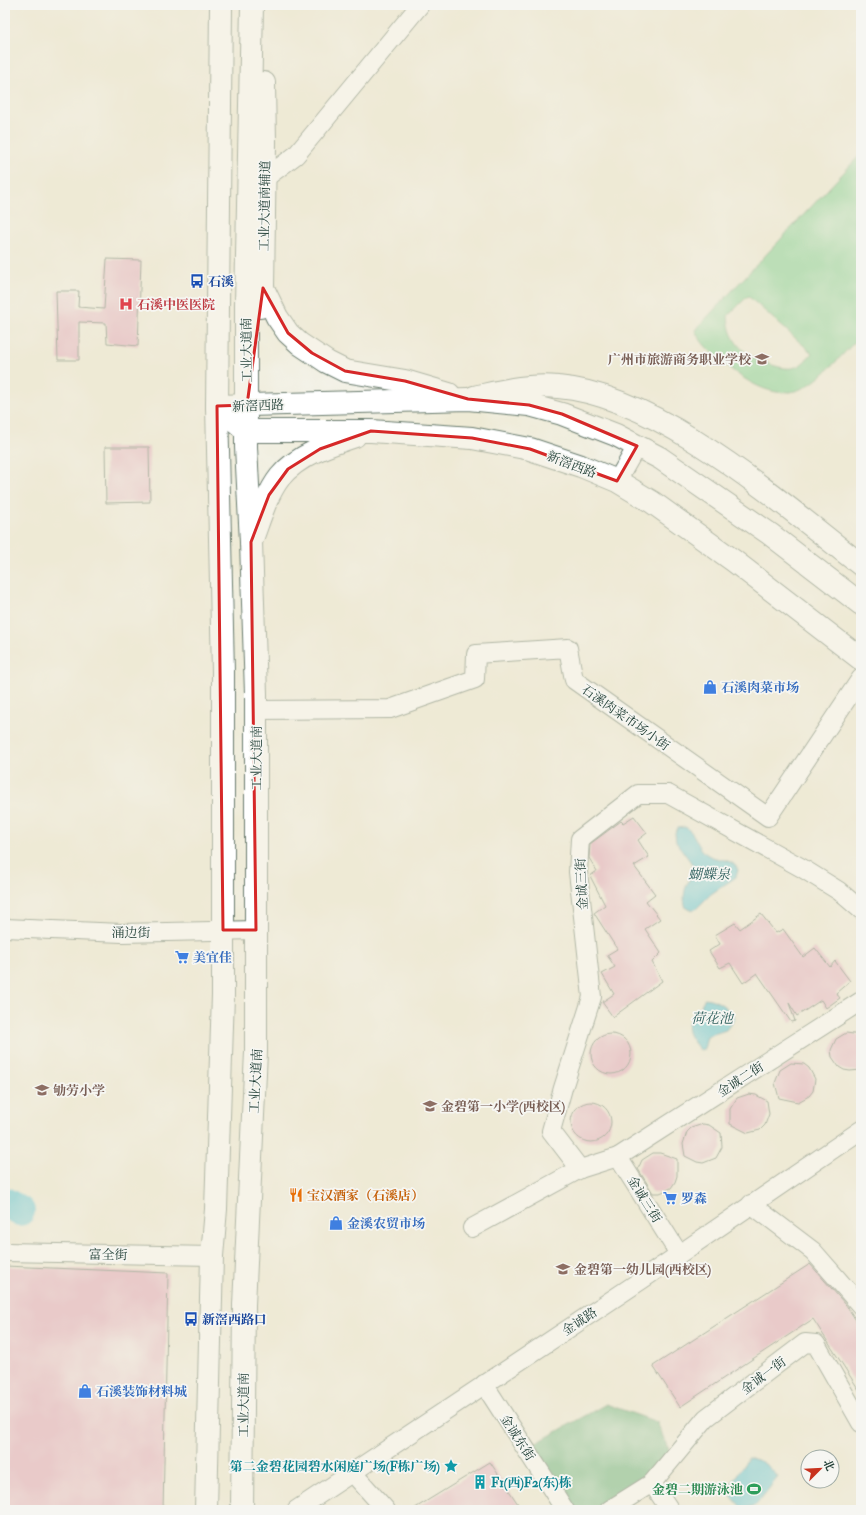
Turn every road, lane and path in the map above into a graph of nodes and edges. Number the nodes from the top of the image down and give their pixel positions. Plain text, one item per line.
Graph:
1 (221, 5) edge
2 (252, 5) edge
3 (260, 5) edge
4 (420, 5) edge
5 (264, 179) junction
6 (263, 288) junction
7 (468, 399) junction
8 (247, 405) junction
9 (217, 406) junction
10 (247, 431) junction
11 (371, 431) junction
12 (637, 446) junction
13 (617, 481) junction
14 (251, 542) junction
15 (861, 565) edge
16 (861, 604) edge
17 (861, 659) edge
18 (861, 678) edge
19 (256, 710) junction
20 (861, 910) edge
21 (5, 928) edge
22 (223, 930) junction
23 (256, 930) junction
24 (861, 1001) edge
25 (861, 1130) edge
26 (618, 1157) junction
27 (580, 1169) junction
28 (751, 1204) junction
29 (472, 1228) dead end
30 (5, 1252) edge
31 (679, 1254) junction
32 (212, 1256) junction
33 (861, 1306) edge
34 (484, 1384) junction
35 (861, 1423) edge
36 (352, 1472) junction
37 (652, 1483) junction
38 (206, 1510) edge
39 (242, 1510) edge
40 (296, 1510) edge
41 (386, 1510) edge
42 (565, 1510) edge
43 (609, 1510) edge
44 (670, 1510) edge

1 - 9 main road
2 - 8 main road, 工业大道南
3 - 5 main road, 工业大道南辅道
4 - 5 street
5 - 6 main road, 工业大道南辅道
6 - 7 main road
6 - 8 main road, 工业大道南辅道
7 - 8 main road, 新滘西路
7 - 12 main road, 新滘西路
7 - 15 main road
8 - 9 main road, 新滘西路
8 - 10 main road, 工业大道南
9 - 10 main road, 新滘西路
9 - 22 main road
10 - 11 main road, 新滘西路
10 - 14 main road, 工业大道南
11 - 13 main road, 新滘西路
11 - 14 main road
12 - 13 street
12 - 16 main road, 新滘西路
13 - 17 main road, 新滘西路
14 - 19 main road, 工业大道南
18 - 19 street, 石溪肉菜市场小街
19 - 23 main road, 工业大道南
20 - 27 street, 金诚三街
21 - 22 street, 涌边街
22 - 23 street, 涌边街
22 - 32 main road
23 - 39 main road, 工业大道南
24 - 26 street, 金诚二街
25 - 28 street, 金诚路
26 - 27 street
26 - 31 street, 金诚三街
27 - 29 street
28 - 31 street, 金诚路
28 - 33 street
30 - 32 street, 富全街
31 - 34 street, 金诚路
32 - 38 main road
34 - 36 street, 金诚路
34 - 42 street, 金诚东街
35 - 37 street, 金诚一街
36 - 40 street, 金诚路
36 - 41 street
37 - 43 street
37 - 44 street

